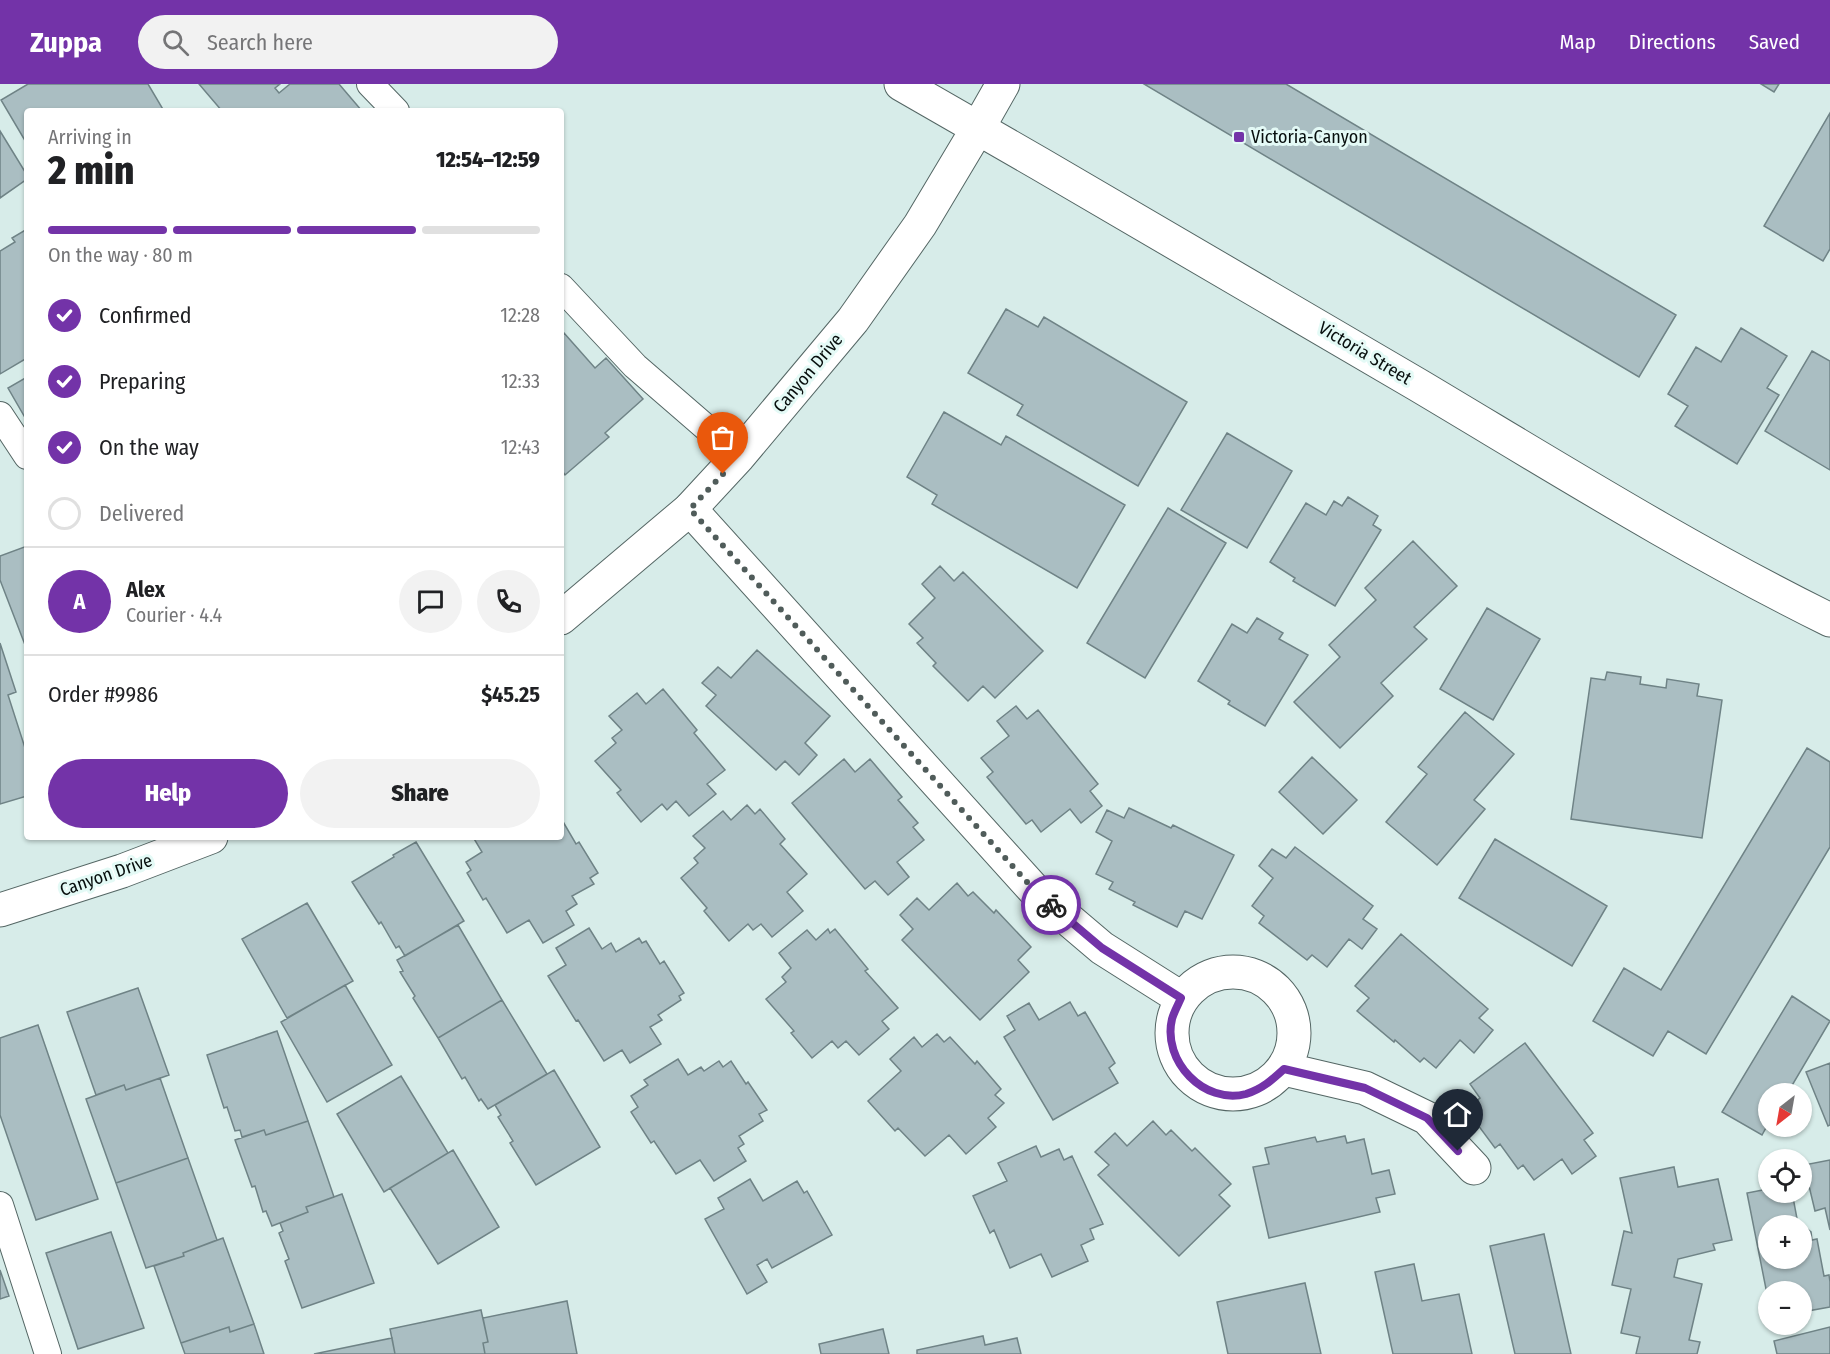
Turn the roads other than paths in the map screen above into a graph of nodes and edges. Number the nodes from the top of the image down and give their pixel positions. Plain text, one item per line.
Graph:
1 (370, 84) edge
2 (901, 84) edge
3 (1003, 84) edge
4 (393, 108) edge
5 (978, 128) junction
6 (564, 290) edge
7 (0, 415) edge
8 (24, 451) edge
9 (739, 456) junction
10 (690, 509) junction
11 (564, 615) edge
12 (1830, 620) edge
13 (194, 840) edge
14 (0, 910) edge
15 (1181, 998) junction
16 (1284, 1069) junction
17 (1474, 1168) dead end
18 (0, 1205) edge
19 (48, 1354) edge

1 - 4 lane
2 - 5 street, Victoria Street
3 - 5 street, Canyon Drive
5 - 9 street, Canyon Drive
5 - 12 street, Victoria Street
6 - 9 lane
7 - 8 lane
9 - 10 street, Canyon Drive
10 - 11 street, Canyon Drive
10 - 15 street
13 - 14 street, Canyon Drive
15 - 16 street
15 - 16 street
16 - 17 street
18 - 19 lane

